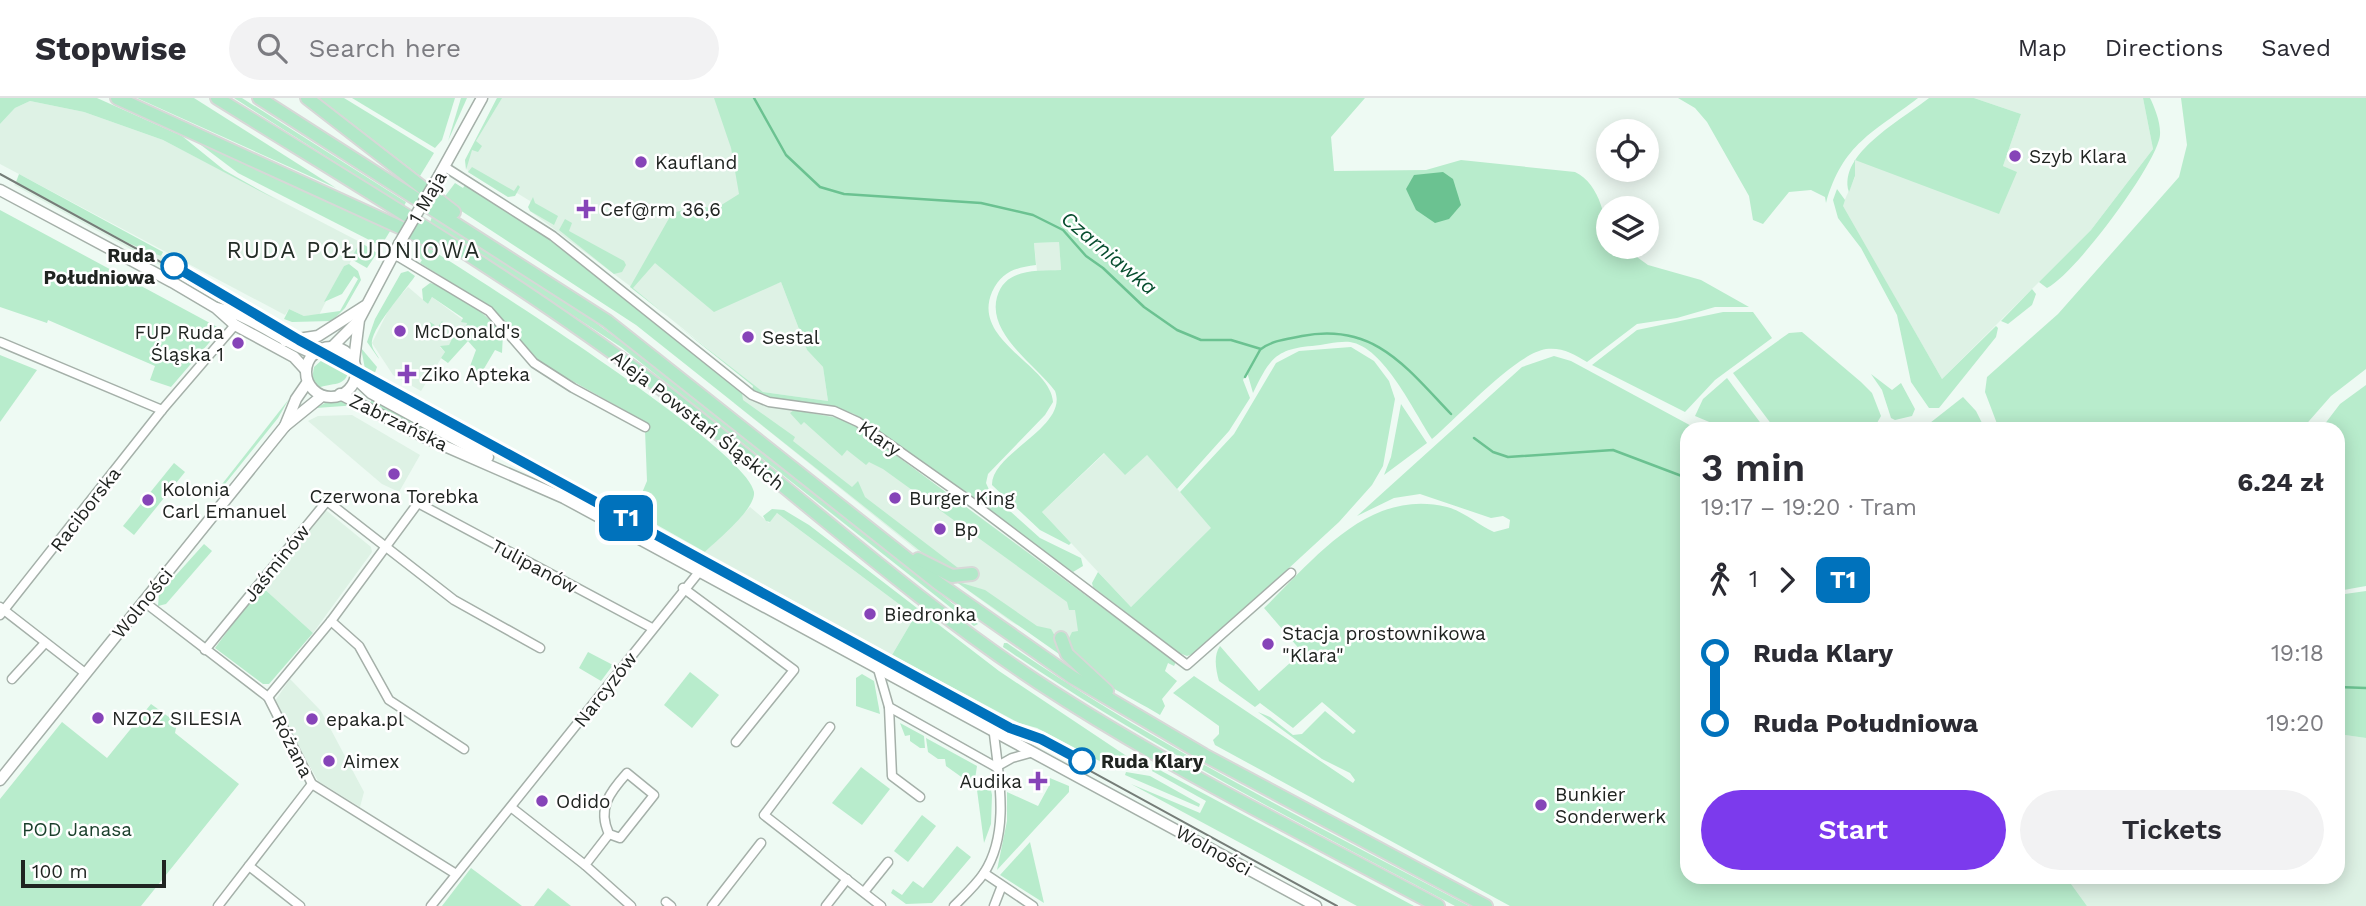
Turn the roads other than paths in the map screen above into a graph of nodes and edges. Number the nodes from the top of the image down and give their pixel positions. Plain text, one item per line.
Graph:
1 (117, 98) edge
2 (217, 98) edge
3 (259, 98) edge
4 (307, 98) edge
5 (479, 98) edge
6 (442, 170) junction
7 (0, 190) edge
8 (394, 254) junction
9 (515, 260) junction
10 (484, 267) junction
11 (366, 306) junction
12 (216, 308) junction
13 (359, 320) junction
14 (233, 328) junction
15 (283, 341) junction
16 (0, 342) edge
17 (331, 348) junction
18 (315, 354) junction
19 (354, 360) junction
20 (305, 369) junction
21 (356, 379) junction
22 (307, 383) junction
23 (340, 394) junction
24 (322, 396) junction
25 (162, 410) junction
26 (285, 426) junction
27 (645, 427) dead end
28 (534, 484) junction
29 (889, 544) junction
30 (384, 547) junction
31 (699, 572) junction
32 (1291, 573) dead end
33 (972, 574) dead end
34 (683, 588) junction
35 (143, 601) junction
36 (2, 611) edge
37 (331, 621) junction
38 (652, 628) junction
39 (1062, 638) dead end
40 (45, 643) junction
41 (540, 648) dead end
42 (205, 650) junction
43 (878, 669) junction
44 (85, 673) junction
45 (12, 679) dead end
46 (268, 697) junction
47 (889, 707) junction
48 (1145, 722) junction
49 (830, 727) dead end
50 (994, 734) junction
51 (737, 742) dead end
52 (464, 749) dead end
53 (1030, 753) junction
54 (996, 767) junction
55 (1, 778) edge
56 (313, 783) junction
57 (1111, 794) joint
58 (920, 797) dead end
59 (512, 808) junction
60 (609, 834) junction
61 (761, 843) dead end
62 (888, 862) dead end
63 (249, 866) junction
64 (585, 866) junction
65 (984, 873) junction
66 (456, 874) junction
67 (847, 879) junction
68 (1001, 888) junction
69 (863, 892) junction
70 (218, 906) edge
71 (300, 906) edge
72 (431, 906) edge
73 (631, 906) edge
74 (712, 906) edge
75 (826, 906) edge
76 (881, 906) edge
77 (954, 906) edge
78 (994, 906) edge
79 (1032, 906) edge
80 (1316, 906) edge
81 (1438, 906) edge
82 (1486, 906) edge

1 - 10 main road
2 - 10 main road, Aleja Powstań Śląskich
3 - 9 main road, Aleja Powstań Śląskich
4 - 9 main road
5 - 6 street, 1 Maja
6 - 8 street, 1 Maja, bridge
6 - 32 street, Klary
7 - 12 street
8 - 11 street, 1 Maja
8 - 27 street
9 - 29 main road, Aleja Powstań Śląskich
10 - 81 main road, Aleja Powstań Śląskich
11 - 13 street, 1 Maja
11 - 15 street
12 - 14 street
12 - 15 street
13 - 17 street, 1 Maja
13 - 19 street, 1 Maja
14 - 20 street
14 - 25 street, Raciborska
15 - 18 street
16 - 25 street
17 - 18 street
17 - 19 street
18 - 20 street
19 - 21 street
20 - 22 street
21 - 23 street
21 - 28 street, Zabrzańska
22 - 24 street
22 - 26 street, Wolności
23 - 24 street
23 - 28 street, Zabrzańska
24 - 26 street, Wolności
25 - 36 street, Raciborska
26 - 35 street, Wolności
28 - 31 street, Zabrzańska
29 - 33 main road
29 - 48 main road, Aleja Powstań Śląskich
30 - 37 street
30 - 38 street, Tulipanów
30 - 41 street
30 - 42 street, Jaśminów
31 - 34 street, Narcyzów
31 - 43 street, Zabrzańska
34 - 38 street, Narcyzów
34 - 51 street
35 - 42 street, Różana
35 - 44 street, Wolności
36 - 40 street, Raciborska
37 - 46 street
37 - 52 street
38 - 59 street, Narcyzów
39 - 48 main road
40 - 44 street, Raciborska
40 - 45 street
42 - 46 street, Różana
43 - 47 street
43 - 50 street, Zabrzańska
44 - 55 street, Wolności
46 - 56 street, Różana
47 - 54 street
47 - 58 street
48 - 82 main road, Aleja Powstań Śląskich
49 - 67 street
50 - 53 street, Zabrzańska
50 - 54 street
53 - 54 street
53 - 57 street, Zabrzańska
54 - 65 street
56 - 63 street
56 - 66 street, Różana
57 - 80 street, Wolności
59 - 64 street
59 - 66 street, Narcyzów
60 - 60 street
60 - 64 street
61 - 74 street
62 - 69 street
63 - 70 street
63 - 71 street
64 - 73 street
65 - 68 street
65 - 77 street
66 - 72 street, Narcyzów
67 - 69 street
67 - 75 street
68 - 78 street
68 - 79 street
69 - 76 street

